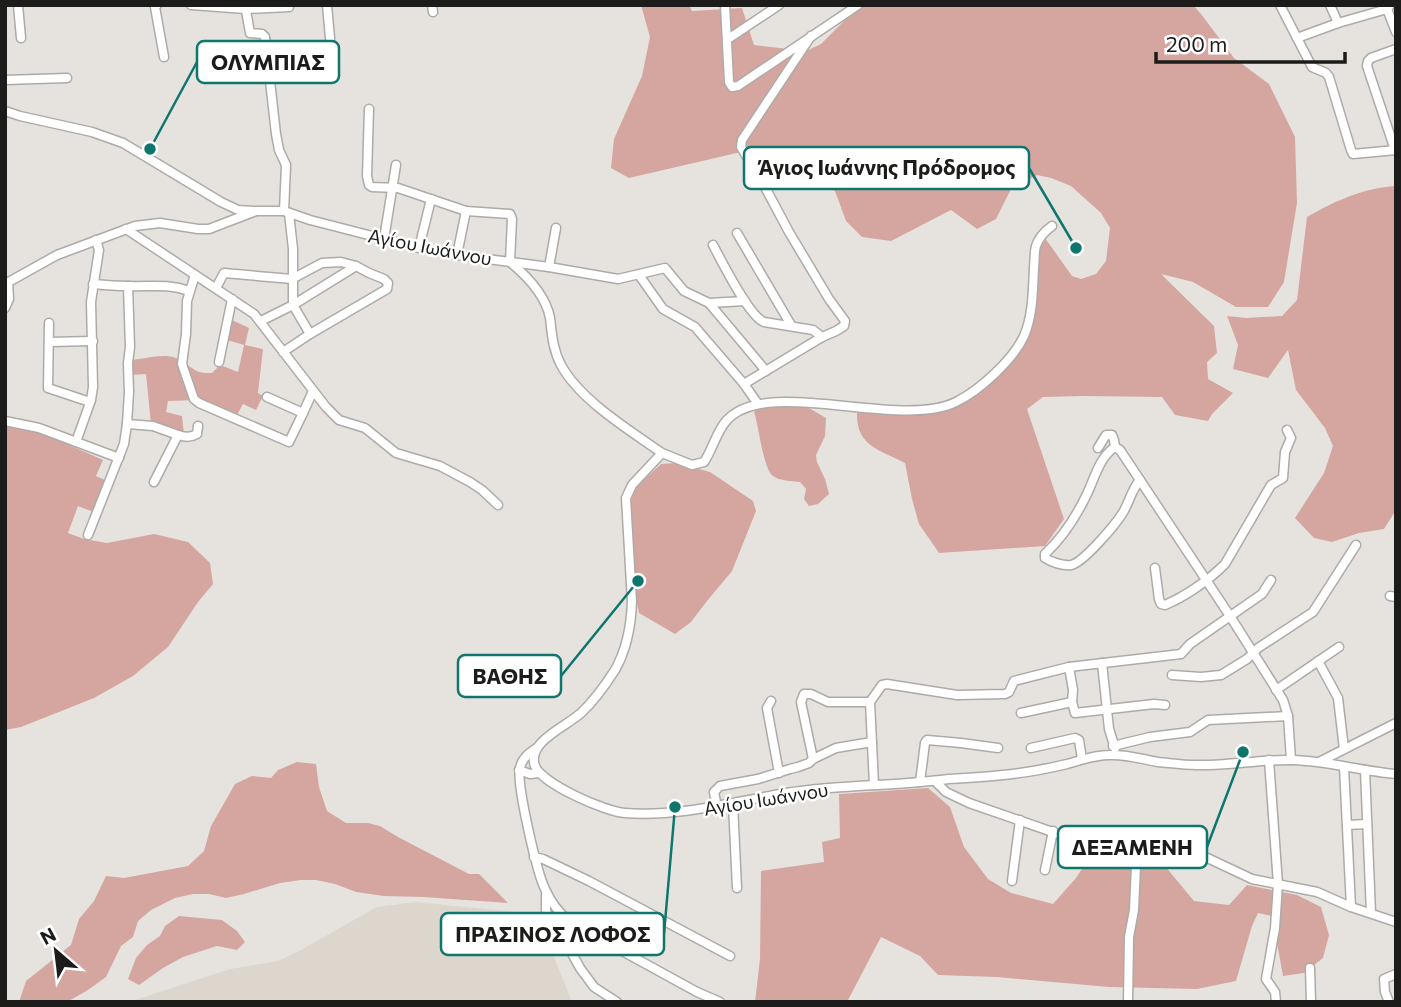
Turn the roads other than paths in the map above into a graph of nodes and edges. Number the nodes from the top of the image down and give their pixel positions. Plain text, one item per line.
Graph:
1 (18, 5) edge
2 (157, 5) edge
3 (191, 5) edge
4 (327, 5) edge
5 (725, 5) edge
6 (779, 5) edge
7 (858, 5) edge
8 (1280, 5) edge
9 (1330, 5) edge
10 (245, 7) edge
11 (289, 7) dead end
12 (1388, 7) edge
13 (1338, 23) junction
14 (1396, 32) edge
15 (811, 36) junction
16 (21, 38) dead end
17 (330, 38) dead end
18 (1297, 38) junction
19 (728, 39) junction
20 (1396, 49) edge
21 (164, 57) dead end
22 (66, 78) dead end
23 (5, 80) edge
24 (369, 109) dead end
25 (5, 111) edge
26 (1395, 150) edge
27 (396, 165) dead end
28 (393, 188) junction
29 (431, 199) junction
30 (256, 211) junction
31 (287, 212) junction
32 (466, 212) junction
33 (1052, 226) dead end
34 (556, 228) dead end
35 (126, 229) junction
36 (737, 233) dead end
37 (384, 239) junction
38 (96, 240) junction
39 (713, 245) dead end
40 (419, 248) junction
41 (457, 255) junction
42 (510, 262) junction
43 (356, 266) junction
44 (549, 267) junction
45 (195, 275) junction
46 (639, 275) junction
47 (292, 279) junction
48 (7, 283) edge
49 (93, 284) junction
50 (128, 286) junction
51 (216, 288) junction
52 (189, 291) junction
53 (232, 299) junction
54 (745, 302) junction
55 (709, 303) junction
56 (293, 305) junction
57 (5, 308) edge
58 (261, 321) junction
59 (49, 323) dead end
60 (791, 325) junction
61 (310, 334) junction
62 (822, 337) junction
63 (93, 341) junction
64 (49, 342) junction
65 (283, 352) junction
66 (219, 362) dead end
67 (766, 371) junction
68 (744, 384) junction
69 (313, 391) junction
70 (267, 397) dead end
71 (90, 402) junction
72 (758, 404) junction
73 (303, 413) junction
74 (5, 421) edge
75 (127, 424) junction
76 (198, 426) dead end
77 (1287, 430) dead end
78 (178, 435) junction
79 (76, 442) junction
80 (1115, 447) junction
81 (1098, 448) dead end
82 (662, 453) junction
83 (119, 457) junction
84 (1140, 480) junction
85 (154, 482) dead end
86 (498, 505) dead end
87 (88, 536) dead end
88 (1356, 545) dead end
89 (1155, 568) dead end
90 (1206, 580) junction
91 (1271, 580) dead end
92 (1230, 616) junction
93 (1339, 647) dead end
94 (1253, 653) junction
95 (1318, 661) junction
96 (1102, 663) junction
97 (1069, 667) junction
98 (1172, 675) dead end
99 (1276, 690) junction
100 (771, 701) dead end
101 (870, 702) junction
102 (1072, 702) junction
103 (1165, 705) dead end
104 (1107, 710) junction
105 (1021, 713) dead end
106 (1289, 716) junction
107 (1396, 723) edge
108 (872, 742) junction
109 (537, 748) junction
110 (998, 748) dead end
111 (1031, 748) dead end
112 (1344, 749) junction
113 (1116, 750) junction
114 (813, 759) junction
115 (1082, 759) junction
116 (1292, 760) junction
117 (1269, 761) junction
118 (1319, 762) junction
119 (1344, 767) junction
120 (519, 770) junction
121 (1365, 771) junction
122 (779, 772) junction
123 (539, 773) junction
124 (1396, 774) edge
125 (935, 780) junction
126 (920, 782) junction
127 (874, 785) junction
128 (733, 804) junction
129 (717, 807) junction
130 (1020, 820) junction
131 (1367, 824) junction
132 (1348, 825) junction
133 (1053, 831) junction
134 (1137, 844) junction
135 (534, 857) junction
136 (1045, 870) dead end
137 (1012, 881) dead end
138 (1278, 884) junction
139 (737, 888) dead end
140 (546, 893) junction
141 (1351, 906) junction
142 (1371, 913) junction
143 (1396, 922) edge
144 (730, 956) dead end
145 (1310, 968) dead end
146 (1396, 974) edge
147 (617, 1002) edge
148 (720, 1002) edge
149 (1128, 1002) edge
150 (1276, 1002) edge
151 (1311, 1002) edge
152 (1388, 1002) edge

1 - 16 street
2 - 21 street
3 - 10 street
4 - 17 street
5 - 19 street
6 - 19 street
7 - 15 street
8 - 18 street
9 - 13 street
10 - 11 street
10 - 31 street
12 - 13 street
12 - 14 street
13 - 18 street
15 - 19 street
15 - 62 street
18 - 26 street
20 - 26 street
22 - 23 street
24 - 28 street
25 - 30 street
27 - 28 street
28 - 29 street
28 - 37 street
29 - 32 street
29 - 40 street
30 - 31 street, Αγίου Ιωάννου
30 - 35 street, Αγίου Ιωάννου
31 - 37 street, Αγίου Ιωάννου
31 - 47 street
32 - 41 street
32 - 42 street
33 - 72 street
34 - 44 street
35 - 38 street, Αγίου Ιωάννου
35 - 45 street
36 - 60 street
37 - 40 street, Αγίου Ιωάννου
38 - 48 street, Αγίου Ιωάννου
38 - 49 street
39 - 54 street
40 - 41 street, Αγίου Ιωάννου
41 - 42 street, Αγίου Ιωάννου
42 - 44 street
42 - 82 street, Αγίου Ιωάννου
43 - 47 street
43 - 56 street
43 - 61 street
44 - 46 street
45 - 51 street
45 - 52 street
46 - 55 street
46 - 68 street
47 - 51 street
47 - 56 street
48 - 57 street
49 - 50 street
49 - 63 street
50 - 52 street
50 - 75 street
51 - 53 street
52 - 73 street
53 - 58 street
53 - 66 street
54 - 55 street
54 - 60 street
55 - 67 street
56 - 58 street
56 - 61 street
58 - 65 street
59 - 64 street
60 - 62 street
61 - 65 street
62 - 67 street
63 - 64 street
63 - 71 street
64 - 71 street
65 - 69 street
67 - 68 street
68 - 72 street
69 - 73 street
69 - 86 street
70 - 73 street
71 - 79 street
72 - 82 street, Αγίου Ιωάννου
74 - 79 street
75 - 78 street
75 - 83 street
76 - 78 street
77 - 90 street
78 - 85 street
79 - 83 street
80 - 81 street
80 - 84 street
80 - 84 street
82 - 109 street
83 - 87 street
84 - 90 street
88 - 94 street
89 - 90 street
90 - 92 street
91 - 92 street
92 - 94 street
92 - 96 street
93 - 95 street
94 - 98 street
94 - 99 street
95 - 99 street
95 - 112 street
96 - 97 street
96 - 104 street
97 - 101 street
97 - 102 street
99 - 106 street
100 - 122 street
101 - 108 street
101 - 114 street
102 - 104 street
102 - 105 street
103 - 104 street
104 - 113 street
106 - 113 street
106 - 116 street
107 - 112 street
108 - 114 street
108 - 127 street
109 - 120 street
109 - 123 street
110 - 126 street
111 - 115 street
112 - 118 street
113 - 115 street, Αγίου Ιωάννου
113 - 117 street, Αγίου Ιωάννου
114 - 122 street
115 - 125 street, Αγίου Ιωάννου
116 - 117 street, Αγίου Ιωάννου
116 - 118 street, Αγίου Ιωάννου
117 - 138 street
118 - 119 street, Αγίου Ιωάννου
119 - 121 street, Αγίου Ιωάννου
119 - 132 street
120 - 123 street
120 - 135 street
121 - 124 street, Αγίου Ιωάννου
121 - 131 street
122 - 129 street
123 - 129 street, Αγίου Ιωάννου
125 - 126 street, Αγίου Ιωάννου
125 - 130 street
126 - 127 street, Αγίου Ιωάννου
127 - 128 street, Αγίου Ιωάννου
128 - 129 street, Αγίου Ιωάννου
128 - 139 street
130 - 133 street
130 - 137 street
131 - 132 street
131 - 142 street
132 - 141 street
133 - 134 street
133 - 136 street
134 - 138 street
134 - 149 street
135 - 140 street
135 - 144 street
138 - 141 street
138 - 150 street
140 - 147 street
140 - 148 street
141 - 142 street
142 - 143 street
145 - 151 street
146 - 152 street

